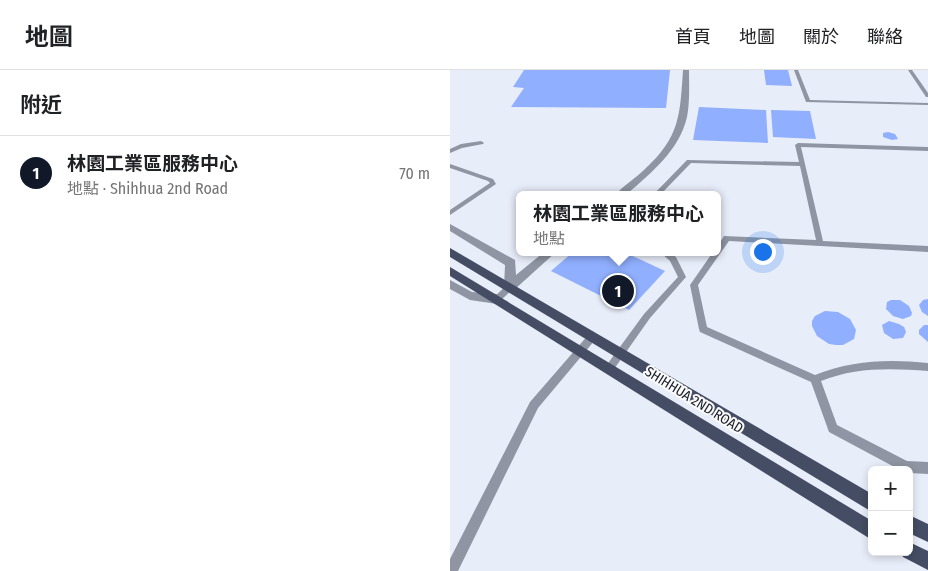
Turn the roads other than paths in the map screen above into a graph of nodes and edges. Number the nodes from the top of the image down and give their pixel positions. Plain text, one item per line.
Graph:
1 (686, 70) edge
2 (796, 70) edge
3 (910, 70) edge
4 (928, 96) edge
5 (928, 104) edge
6 (480, 143) dead end
7 (928, 150) edge
8 (450, 152) edge
9 (801, 164) junction
10 (450, 166) edge
11 (625, 191) edge
12 (660, 191) edge
13 (450, 213) edge
14 (450, 227) edge
15 (820, 244) junction
16 (721, 247) edge
17 (928, 249) edge
18 (450, 252) edge
19 (546, 256) edge
20 (669, 256) edge
21 (714, 256) edge
22 (450, 271) edge
23 (682, 276) junction
24 (450, 284) edge
25 (694, 285) junction
26 (510, 287) junction
27 (497, 299) junction
28 (592, 337) junction
29 (581, 350) junction
30 (620, 354) junction
31 (928, 367) edge
32 (609, 369) junction
33 (815, 379) junction
34 (928, 468) edge
35 (868, 502) edge
36 (913, 526) edge
37 (868, 530) edge
38 (928, 533) edge
39 (913, 553) edge
40 (928, 561) edge
41 (451, 571) edge

1 - 11 street
2 - 5 lane
3 - 4 lane
6 - 8 lane
7 - 9 lane
9 - 12 lane
9 - 15 lane
10 - 13 lane
14 - 26 street
15 - 16 lane
15 - 17 lane
18 - 26 main road, SHIHHUA 2ND ROAD
19 - 26 street
20 - 23 lane
21 - 25 lane
22 - 27 main road, SHIHHUA 2ND ROAD
23 - 25 lane
23 - 30 lane
24 - 27 street
25 - 33 lane
26 - 27 lane
26 - 28 main road, SHIHHUA 2ND ROAD
27 - 29 main road, SHIHHUA 2ND ROAD
28 - 29 lane
28 - 30 main road, SHIHHUA 2ND ROAD
29 - 32 main road, SHIHHUA 2ND ROAD
29 - 41 lane
30 - 32 lane
30 - 35 main road, SHIHHUA 2ND ROAD
31 - 33 lane
32 - 37 main road, SHIHHUA 2ND ROAD
33 - 34 lane
36 - 38 main road
39 - 40 main road

